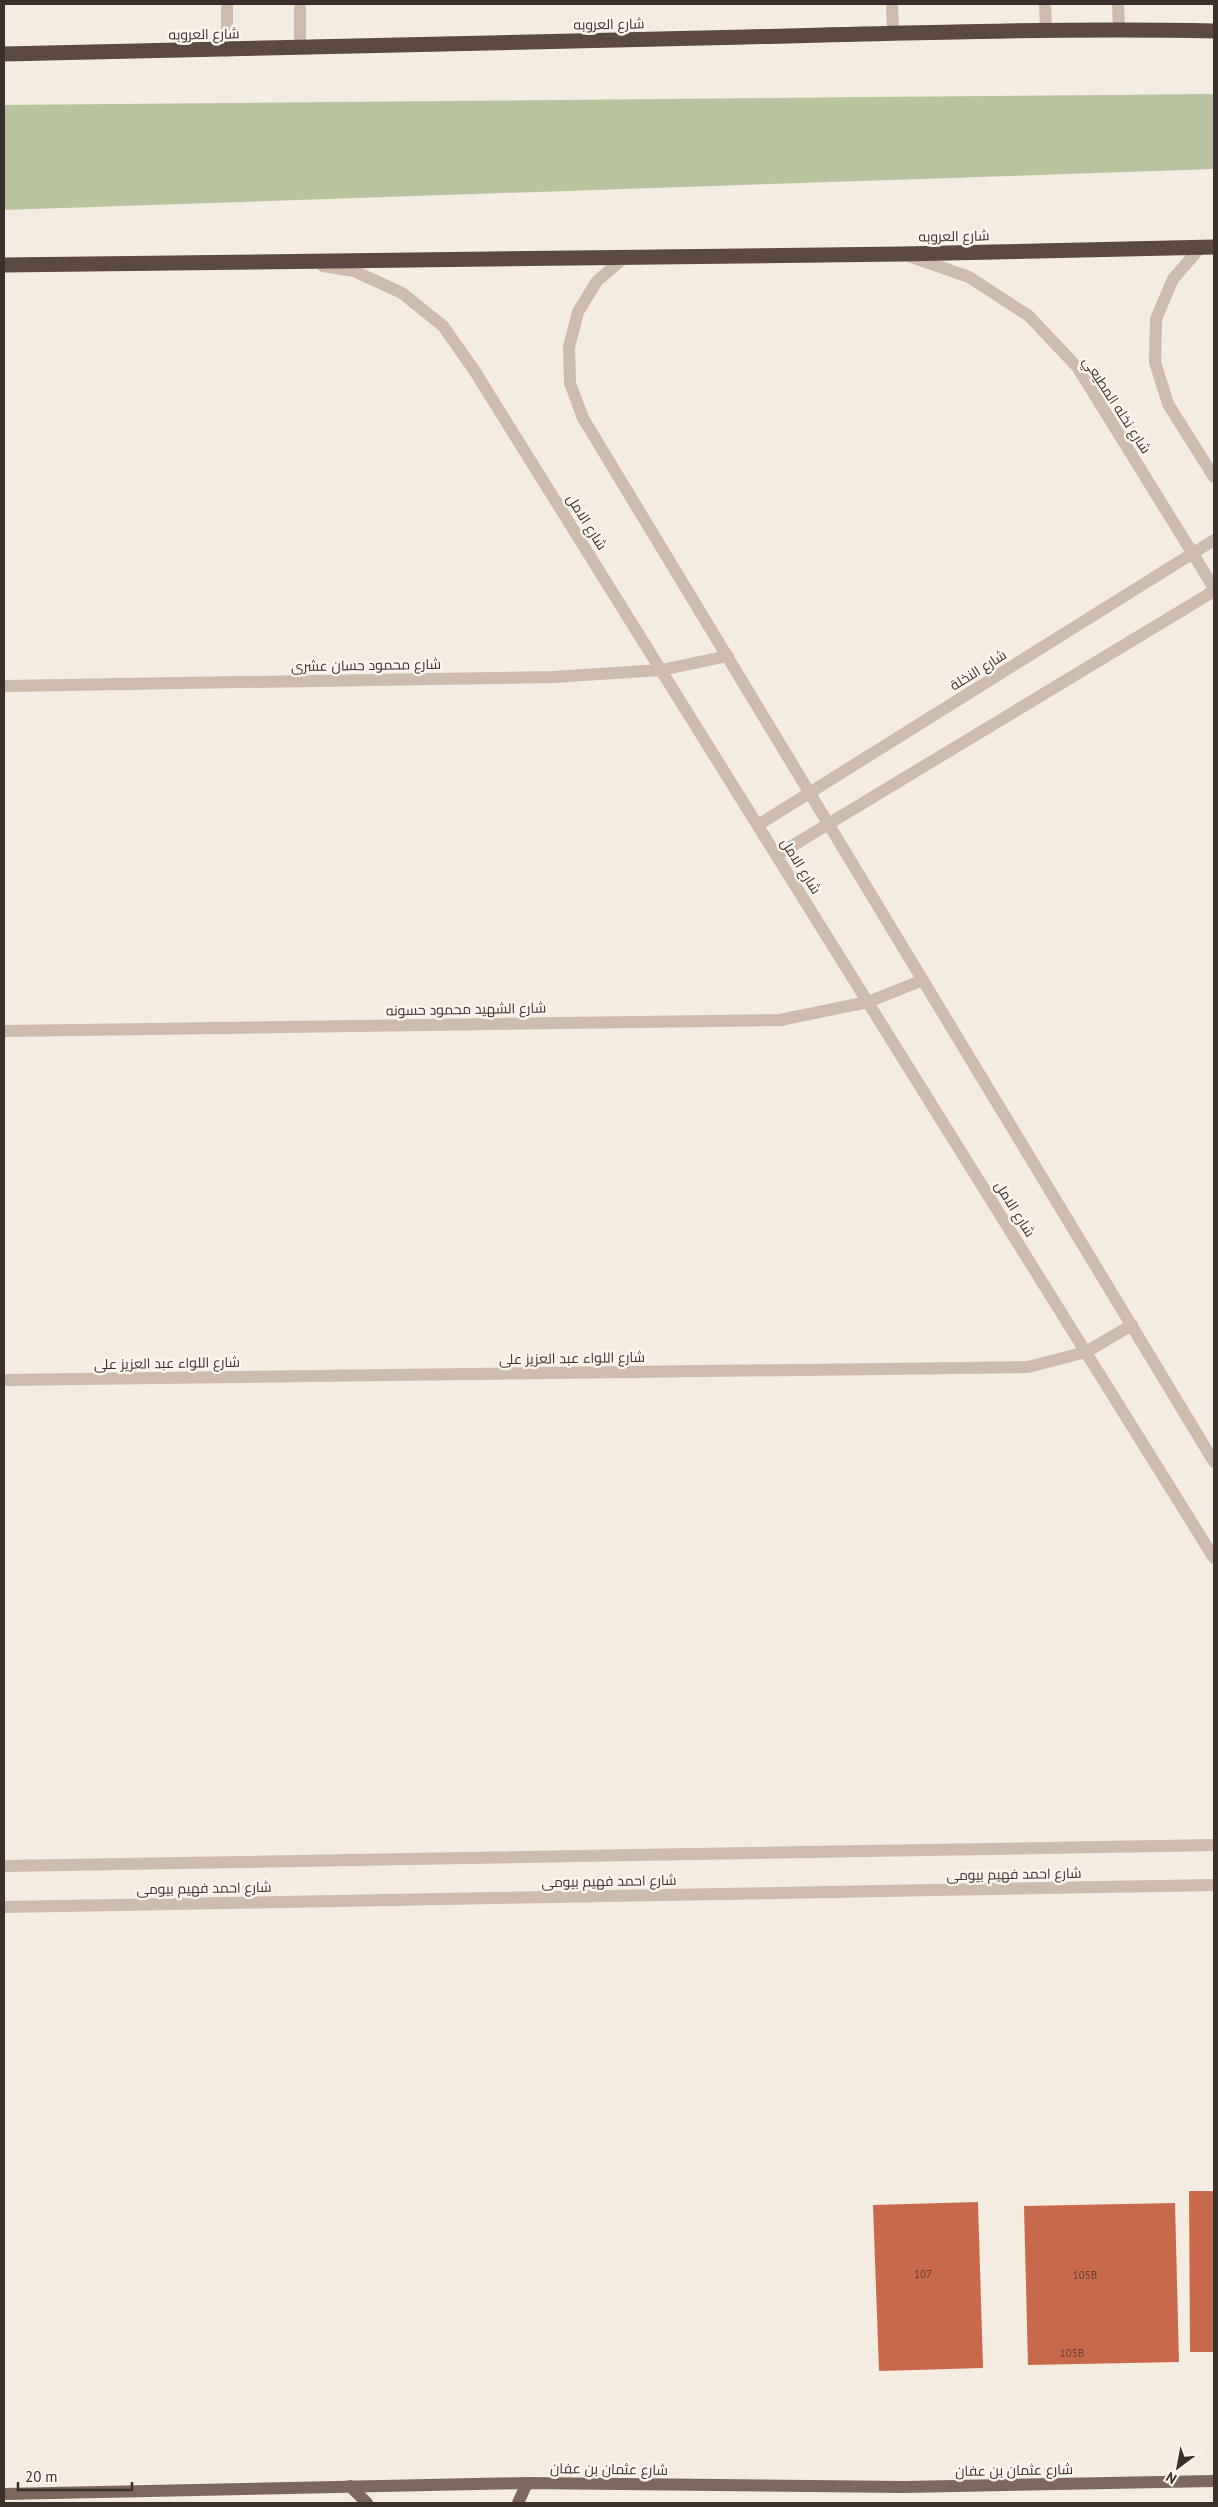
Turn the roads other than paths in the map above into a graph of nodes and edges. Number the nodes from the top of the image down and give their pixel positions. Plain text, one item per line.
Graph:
1 (227, 4) edge
2 (300, 4) edge
3 (892, 4) edge
4 (1045, 4) edge
5 (1118, 4) edge
6 (1119, 29) junction
7 (1046, 30) junction
8 (1214, 31) edge
9 (893, 33) junction
10 (300, 47) junction
11 (227, 51) junction
12 (4, 54) edge
13 (1208, 247) edge
14 (902, 254) junction
15 (624, 257) junction
16 (301, 262) junction
17 (4, 265) edge
18 (1214, 477) edge
19 (1214, 540) edge
20 (1193, 554) junction
21 (1214, 590) edge
22 (728, 656) junction
23 (661, 670) junction
24 (4, 686) edge
25 (810, 793) junction
26 (829, 824) junction
27 (758, 825) junction
28 (777, 855) junction
29 (923, 980) junction
30 (868, 1002) junction
31 (4, 1031) edge
32 (1132, 1325) junction
33 (1086, 1352) junction
34 (4, 1380) edge
35 (1214, 1462) edge
36 (1214, 1558) edge
37 (1214, 1845) edge
38 (4, 1866) edge
39 (1214, 1885) edge
40 (4, 1907) edge
41 (1214, 2481) edge
42 (527, 2483) junction
43 (350, 2486) junction
44 (4, 2494) edge
45 (367, 2503) edge
46 (518, 2503) edge

1 - 11 street
2 - 10 street
3 - 9 street
4 - 7 street
5 - 6 street
6 - 7 highway, شارع العروبه
6 - 8 highway, شارع العروبه
7 - 9 highway, شارع العروبه
9 - 10 highway, شارع العروبه
10 - 11 highway, شارع العروبه
11 - 12 highway, شارع العروبه
13 - 14 highway, شارع العروبه
13 - 18 street
14 - 15 highway, شارع العروبه
14 - 20 street, شارع نخله المطيعي
15 - 16 highway, شارع العروبه
15 - 22 street
16 - 17 highway, شارع العروبه
16 - 23 street, شارع الامل
19 - 20 street, شارع النخلة
20 - 21 street, شارع نخله المطيعي
20 - 25 street, شارع النخلة
21 - 26 street
22 - 23 street, شارع محمود حسان عشرى
22 - 25 street
23 - 24 street, شارع محمود حسان عشرى
23 - 27 street, شارع الامل
25 - 26 street
25 - 27 street, شارع النخلة
26 - 28 street
26 - 29 street
27 - 28 street, شارع الامل
28 - 30 street, شارع الامل
29 - 30 street, شارع الشهيد محمود حسونه
29 - 32 street
30 - 31 street, شارع الشهيد محمود حسونه
30 - 33 street, شارع الامل
32 - 33 street, شارع اللواء عبد العزيز على
32 - 35 street
33 - 34 street, شارع اللواء عبد العزيز على
33 - 36 street, شارع الامل
37 - 38 street, شارع احمد فهيم بيومى
39 - 40 street, شارع احمد فهيم بيومى
41 - 42 main road, شارع عثمان بن عفان
42 - 43 main road, شارع عثمان بن عفان
42 - 46 main road
43 - 44 main road, شارع عثمان بن عفان
43 - 45 main road

